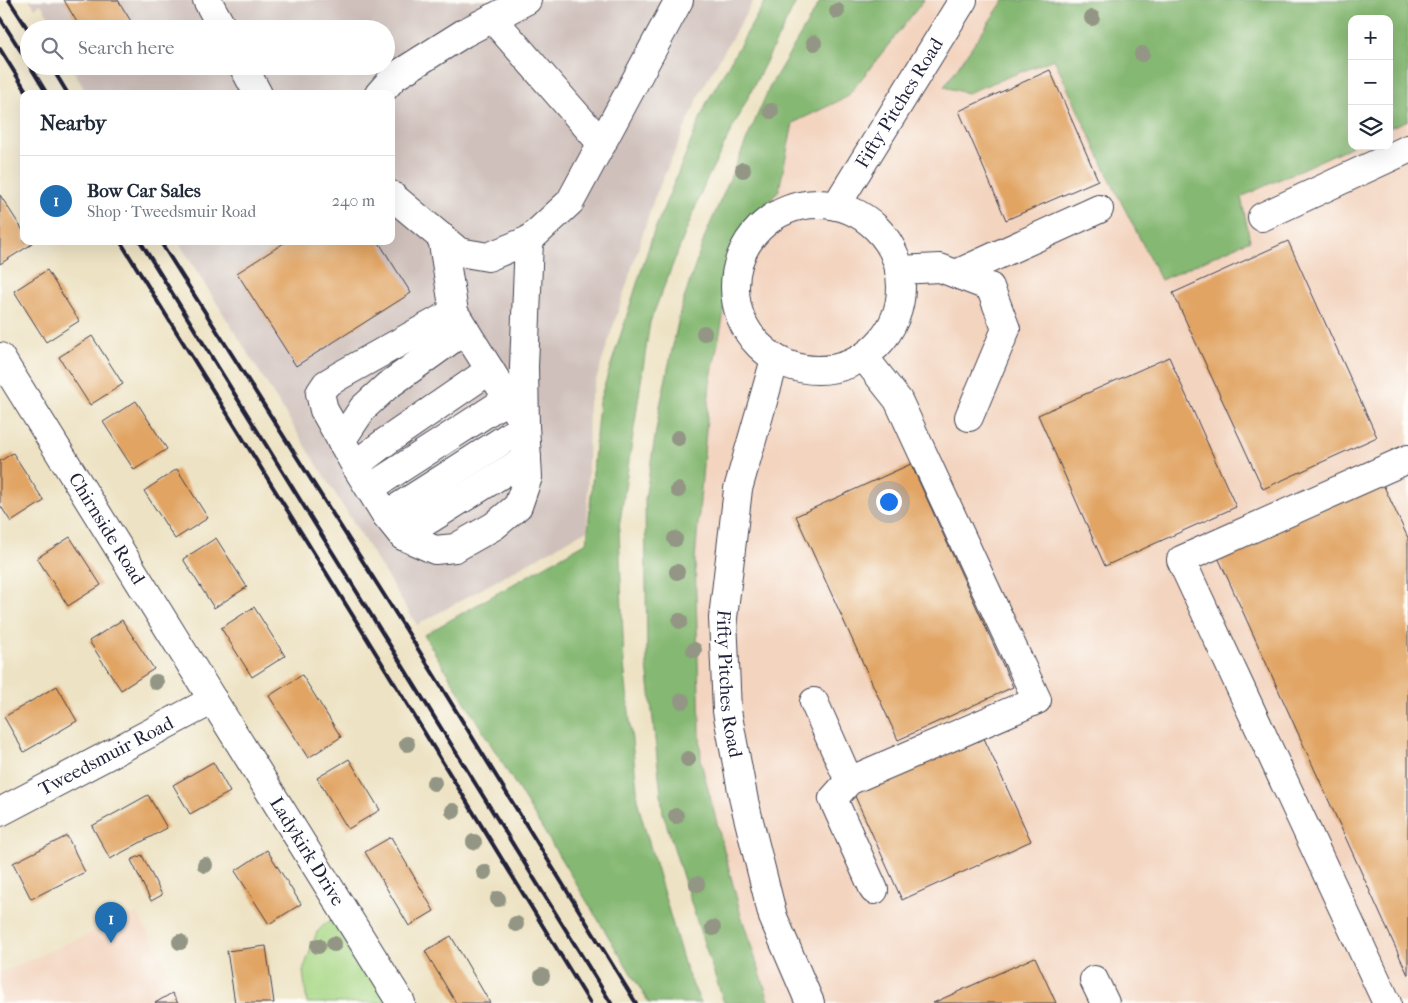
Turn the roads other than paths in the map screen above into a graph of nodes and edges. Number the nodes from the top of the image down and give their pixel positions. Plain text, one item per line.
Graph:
1 (207, 0) edge
2 (527, 0) edge
3 (679, 0) edge
4 (963, 0) edge
5 (492, 18) junction
6 (218, 20) edge
7 (248, 75) edge
8 (256, 90) edge
9 (383, 90) edge
10 (602, 144) junction
11 (1408, 149) edge
12 (395, 198) edge
13 (836, 206) junction
14 (1099, 209) dead end
15 (1262, 217) dead end
16 (442, 237) junction
17 (529, 240) junction
18 (899, 270) junction
19 (956, 274) junction
20 (460, 321) junction
21 (0, 357) edge
22 (864, 357) junction
23 (775, 359) junction
24 (490, 370) junction
25 (8, 389) edge
26 (508, 399) junction
27 (969, 417) dead end
28 (525, 426) junction
29 (341, 440) junction
30 (527, 458) junction
31 (1408, 459) edge
32 (354, 465) junction
33 (370, 488) junction
34 (386, 515) junction
35 (403, 536) junction
36 (213, 700) junction
37 (814, 702) dead end
38 (849, 781) junction
39 (0, 812) edge
40 (874, 890) dead end
41 (401, 1003) edge
42 (810, 1003) edge
43 (1387, 1003) edge

1 - 6 street
2 - 5 street
3 - 10 street
4 - 13 street, Fifty Pitches Road
5 - 9 street
5 - 10 street
7 - 8 street
10 - 17 street
11 - 15 street
12 - 16 street
13 - 18 street
13 - 23 street
14 - 19 street
16 - 17 street
16 - 20 street
17 - 28 street
18 - 19 street
18 - 22 street
19 - 27 street
20 - 24 street
20 - 29 street
20 - 29 street
21 - 25 street, Chirnside Road
22 - 23 street
22 - 38 street
23 - 42 street, Fifty Pitches Road
24 - 26 street
24 - 32 street
25 - 36 street, Chirnside Road
26 - 28 street
26 - 33 street
28 - 30 street
28 - 34 street
29 - 32 street
30 - 35 street
30 - 35 street
31 - 43 street
32 - 33 street
33 - 34 street
34 - 35 street
36 - 39 street, Tweedsmuir Road
36 - 41 street, Ladykirk Drive
37 - 38 street
38 - 40 street

